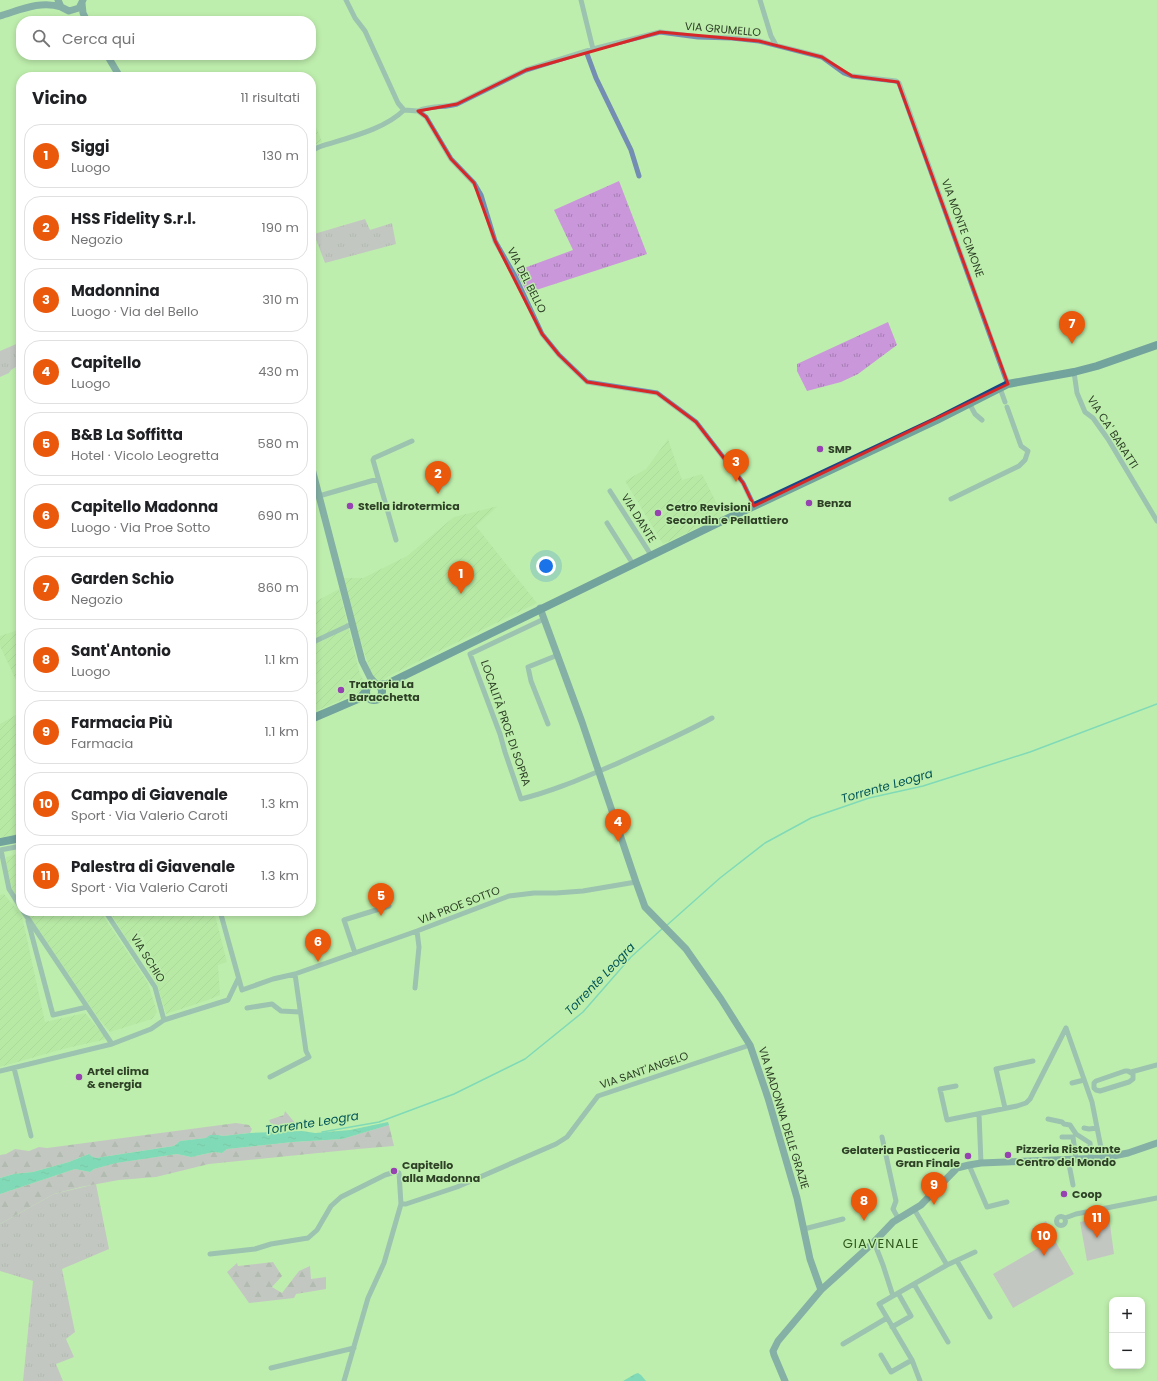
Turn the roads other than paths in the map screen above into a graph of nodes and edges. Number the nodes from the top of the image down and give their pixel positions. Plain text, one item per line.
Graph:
1 (47, 0) edge
2 (58, 0) edge
3 (346, 0) edge
4 (581, 0) edge
5 (760, 0) edge
6 (83, 2) edge
7 (38, 4) junction
8 (62, 7) junction
9 (73, 11) junction
10 (0, 16) edge
11 (80, 16) edge
12 (84, 16) edge
13 (776, 45) junction
14 (593, 49) junction
15 (586, 52) junction
16 (110, 60) edge
17 (117, 72) edge
18 (896, 80) joint
19 (404, 110) junction
20 (418, 111) junction
21 (316, 148) edge
22 (639, 176) dead end
23 (1157, 345) edge
24 (1074, 372) junction
25 (1008, 384) junction
26 (1000, 388) junction
27 (969, 404) junction
28 (982, 420) dead end
29 (412, 441) dead end
30 (378, 479) junction
31 (316, 487) edge
32 (610, 491) dead end
33 (318, 496) junction
34 (951, 499) dead end
35 (754, 506) junction
36 (1157, 521) edge
37 (607, 523) dead end
38 (396, 540) dead end
39 (651, 555) junction
40 (633, 564) junction
41 (540, 608) junction
42 (544, 619) junction
43 (352, 624) junction
44 (316, 640) edge
45 (558, 656) junction
46 (373, 688) junction
47 (316, 716) edge
48 (712, 718) dead end
49 (548, 724) dead end
50 (598, 771) junction
51 (16, 840) edge
52 (16, 846) edge
53 (0, 847) edge
54 (636, 882) junction
55 (16, 900) edge
56 (389, 906) dead end
57 (27, 916) joint
58 (108, 916) edge
59 (221, 916) edge
60 (417, 931) junction
61 (355, 952) junction
62 (295, 974) junction
63 (238, 979) junction
64 (415, 988) dead end
65 (87, 1007) junction
66 (247, 1008) dead end
67 (300, 1012) junction
68 (164, 1020) junction
69 (112, 1044) junction
70 (750, 1045) junction
71 (1033, 1061) dead end
72 (1157, 1065) edge
73 (14, 1068) junction
74 (0, 1071) edge
75 (1131, 1072) junction
76 (270, 1077) dead end
77 (1084, 1081) junction
78 (1072, 1083) dead end
79 (956, 1086) dead end
80 (1094, 1088) junction
81 (1005, 1108) junction
82 (979, 1114) junction
83 (1048, 1119) dead end
84 (1084, 1128) dead end
85 (1097, 1128) junction
86 (31, 1136) dead end
87 (882, 1137) dead end
88 (1062, 1137) dead end
89 (1157, 1143) edge
90 (1091, 1158) junction
91 (1103, 1158) junction
92 (1068, 1159) junction
93 (1076, 1159) junction
94 (981, 1163) junction
95 (969, 1165) junction
96 (1073, 1185) dead end
97 (1157, 1198) edge
98 (1007, 1202) dead end
99 (401, 1204) junction
100 (914, 1209) junction
101 (898, 1218) junction
102 (1065, 1218) dead end
103 (843, 1219) dead end
104 (804, 1229) junction
105 (874, 1242) junction
106 (975, 1252) dead end
107 (210, 1254) dead end
108 (957, 1261) junction
109 (947, 1265) junction
110 (914, 1284) junction
111 (821, 1290) junction
112 (896, 1294) junction
113 (990, 1317) dead end
114 (887, 1318) junction
115 (892, 1327) junction
116 (948, 1342) dead end
117 (843, 1344) dead end
118 (354, 1348) junction
119 (881, 1356) dead end
120 (912, 1360) junction
121 (271, 1368) dead end
122 (344, 1381) edge
123 (785, 1381) edge
124 (920, 1381) edge

1 - 7 street
2 - 8 street
3 - 19 street
4 - 14 street
5 - 13 street
6 - 9 street
6 - 12 street
7 - 8 street
7 - 10 street
8 - 9 street
9 - 11 street
13 - 14 street, VIA GRUMELLO
13 - 18 street, VIA GRUMELLO
14 - 15 street, VIA GRUMELLO
15 - 20 street, VIA GRUMELLO
15 - 22 street
16 - 17 street
18 - 25 street, VIA MONTE CIMONE
19 - 20 street
19 - 21 street
20 - 35 street, VIA DEL BELLO
23 - 24 main road
24 - 25 main road
24 - 36 street, VIA CA' BARATTI
25 - 26 main road
26 - 27 main road
26 - 34 street
27 - 28 street
27 - 35 main road
29 - 30 street
30 - 33 street
30 - 38 street
31 - 33 street
32 - 39 street, VIA DANTE
33 - 43 street
35 - 39 main road
37 - 40 street
39 - 40 main road
40 - 41 main road
41 - 42 street
41 - 46 main road
42 - 45 street
42 - 50 street, LOCALITÀ PROE DI SOPRA
43 - 44 street
43 - 46 street
45 - 49 street
45 - 50 street
46 - 47 main road
48 - 50 street, LOCALITÀ PROE DI SOPRA
50 - 54 street
51 - 53 main road
52 - 53 street
53 - 55 street
54 - 60 street, VIA PROE SOTTO
54 - 70 street, VIA MADONNA DELLE GRAZIE
56 - 61 street
57 - 65 street
57 - 65 street
58 - 68 street, VIA SCHIO
59 - 63 street
60 - 61 street, VIA PROE SOTTO
60 - 64 street
61 - 62 street, VIA PROE SOTTO
62 - 63 street, VIA PROE SOTTO
62 - 67 street
63 - 68 street
65 - 69 street
66 - 67 street
67 - 76 street
68 - 69 street
69 - 73 street
70 - 99 street, VIA SANT'ANGELO
70 - 104 street, VIA MADONNA DELLE GRAZIE
71 - 81 street
72 - 75 street
73 - 74 street
73 - 86 street
75 - 80 street
75 - 80 street
77 - 78 street
77 - 80 street
77 - 81 street
77 - 85 street
79 - 82 street
81 - 82 street
82 - 94 street
83 - 90 street
84 - 85 street
85 - 91 street
87 - 101 street
88 - 93 street
89 - 91 street
90 - 91 street
90 - 93 street
92 - 93 street
92 - 94 street
92 - 96 street
94 - 95 street
95 - 98 street
95 - 100 street
97 - 102 street
99 - 107 street
99 - 118 street
100 - 101 street
100 - 109 street
101 - 105 street
103 - 104 street
104 - 111 street, VIA MADONNA DELLE GRAZIE
105 - 111 street
105 - 112 street
106 - 108 street
108 - 109 street
108 - 113 street
109 - 110 street
110 - 112 street
110 - 116 street
111 - 123 street
112 - 114 street
112 - 115 street
114 - 115 street
114 - 117 street
115 - 120 street
118 - 121 street
118 - 122 street
119 - 120 street
120 - 124 street

